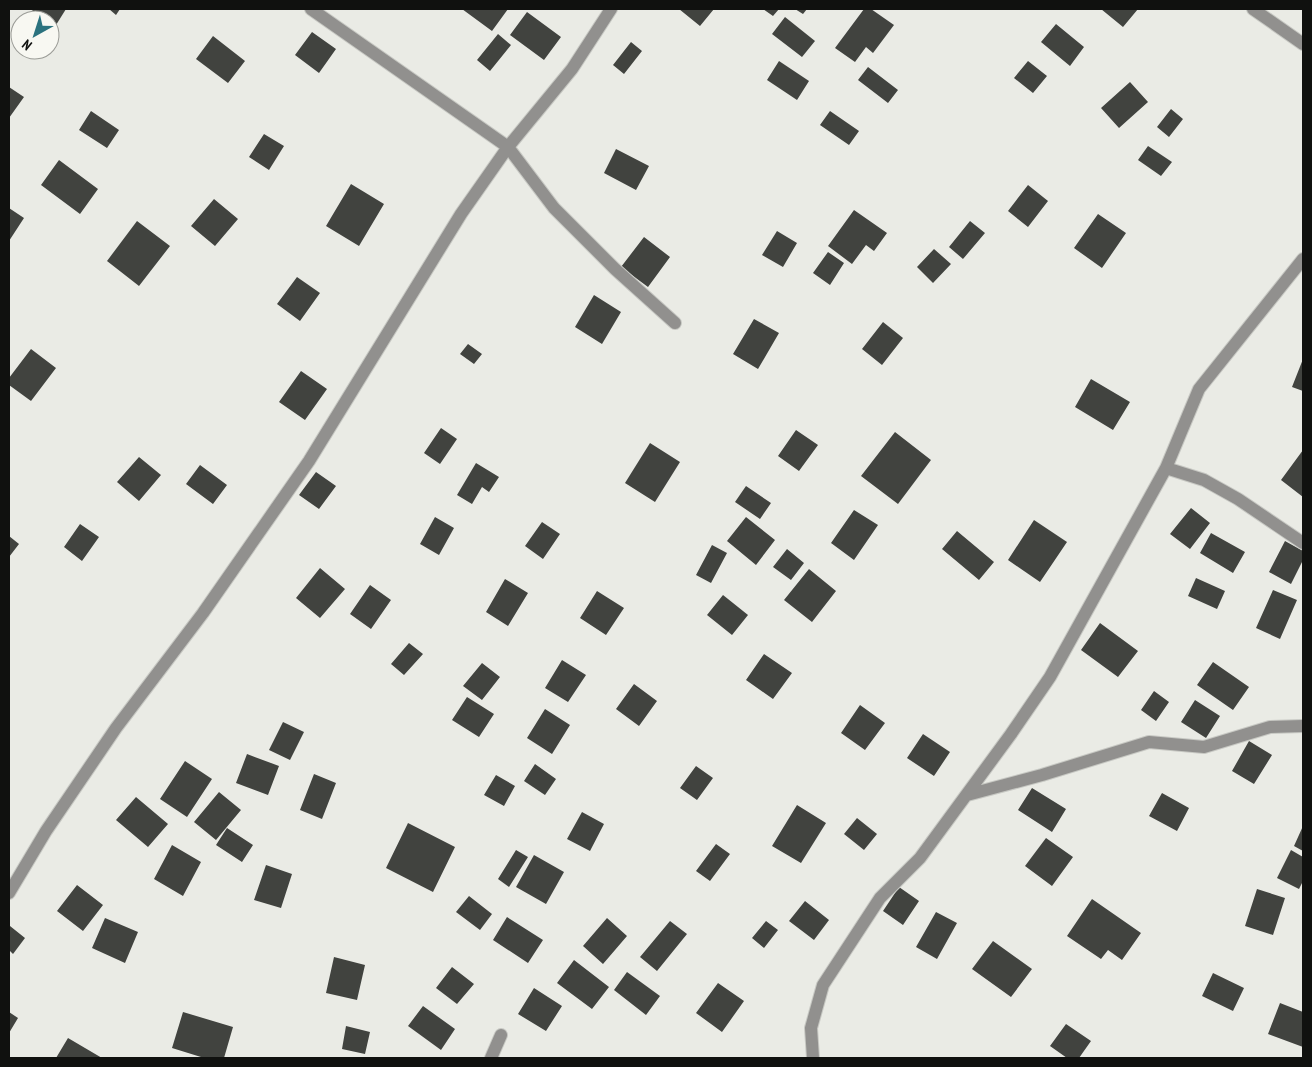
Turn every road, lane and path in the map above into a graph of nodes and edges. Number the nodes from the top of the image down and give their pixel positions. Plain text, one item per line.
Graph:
1 (311, 9) edge
2 (610, 9) edge
3 (1253, 9) edge
4 (1303, 44) edge
5 (508, 147) junction
6 (1303, 258) edge
7 (675, 323) dead end
8 (1166, 468) junction
9 (1303, 543) edge
10 (1303, 726) edge
11 (967, 795) junction
12 (9, 893) edge
13 (501, 1035) dead end
14 (491, 1058) edge
15 (813, 1058) edge

1 - 5 street
2 - 5 street
3 - 4 street
5 - 7 street
5 - 12 street
6 - 8 street
8 - 9 street
8 - 11 street
10 - 11 street
11 - 15 street
13 - 14 street

